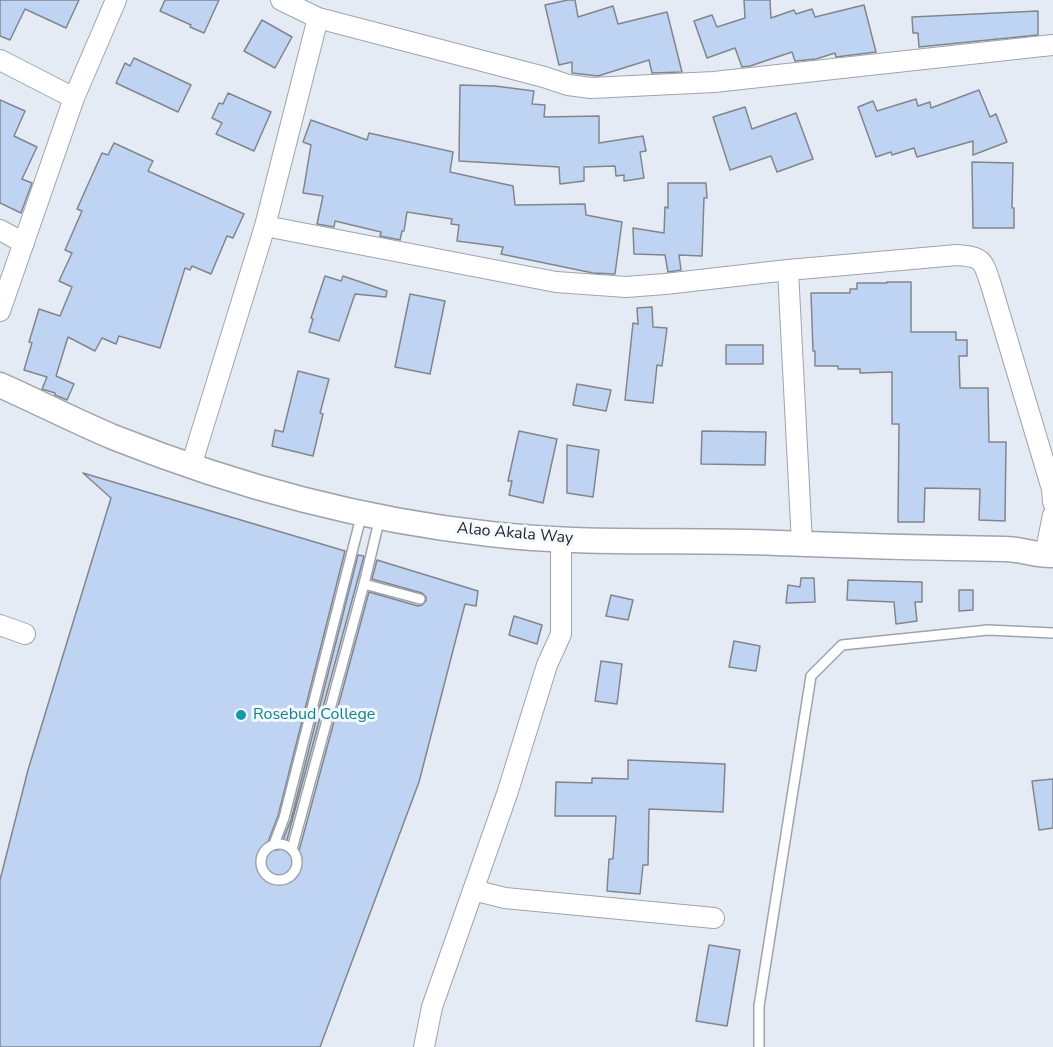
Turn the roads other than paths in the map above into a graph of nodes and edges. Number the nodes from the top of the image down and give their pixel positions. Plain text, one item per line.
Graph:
1 (116, 0) edge
2 (281, 0) edge
3 (318, 18) junction
4 (1053, 45) edge
5 (0, 60) edge
6 (74, 98) junction
7 (265, 226) junction
8 (0, 230) edge
9 (24, 243) junction
10 (788, 270) junction
11 (0, 311) edge
12 (0, 385) edge
13 (191, 466) junction
14 (1053, 502) edge
15 (371, 515) junction
16 (1053, 515) edge
17 (561, 540) junction
18 (802, 544) junction
19 (1049, 555) edge
20 (364, 584) junction
21 (420, 599) dead end
22 (0, 625) edge
23 (1053, 633) edge
24 (25, 634) dead end
25 (274, 844) junction
26 (292, 849) junction
27 (473, 890) junction
28 (714, 918) dead end
29 (424, 1047) edge
30 (759, 1047) edge

1 - 6 street
2 - 3 street
3 - 4 street
3 - 7 street
5 - 6 street
6 - 9 street
7 - 10 street
7 - 13 street
8 - 9 street
9 - 11 street
10 - 14 street
10 - 18 street
12 - 13 street, Alao Akala Way
13 - 15 street, Alao Akala Way
15 - 17 street, Alao Akala Way
15 - 20 lane
15 - 25 lane
16 - 19 street
17 - 18 street, Alao Akala Way
17 - 27 street
18 - 19 street, Alao Akala Way
20 - 21 lane
20 - 26 lane
22 - 24 street
23 - 30 lane
25 - 26 lane
25 - 26 lane
27 - 28 street
27 - 29 street

